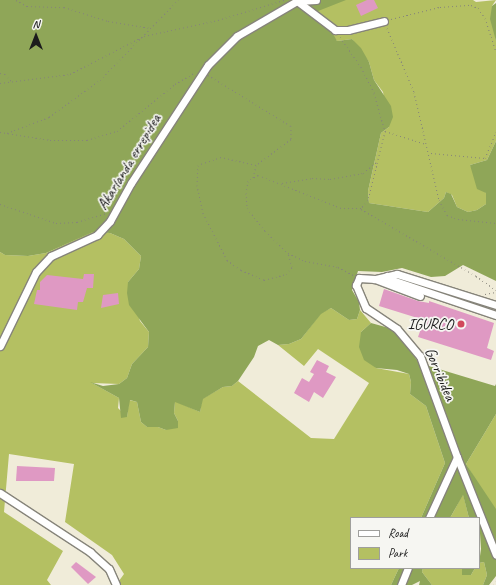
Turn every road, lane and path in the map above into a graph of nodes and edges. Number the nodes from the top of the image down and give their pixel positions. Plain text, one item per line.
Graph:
1 (16, 0) edge
2 (178, 0) edge
3 (284, 0) edge
4 (297, 0) edge
5 (316, 0) edge
6 (384, 21) junction
7 (151, 28) junction
8 (335, 30) junction
9 (144, 36) junction
10 (496, 51) edge
11 (203, 72) junction
12 (0, 73) edge
13 (11, 81) junction
14 (0, 83) edge
15 (385, 131) junction
16 (0, 132) edge
17 (496, 132) edge
18 (6, 133) junction
19 (427, 144) junction
20 (430, 153) junction
21 (378, 161) junction
22 (256, 165) junction
23 (253, 178) junction
24 (282, 183) junction
25 (0, 204) edge
26 (117, 206) junction
27 (360, 208) junction
28 (496, 223) edge
29 (288, 253) junction
30 (387, 276) junction
31 (359, 278) junction
32 (375, 279) junction
33 (496, 290) edge
34 (420, 296) dead end
35 (496, 306) edge
36 (496, 315) edge
37 (0, 346) edge
38 (457, 457) junction
39 (0, 493) edge
40 (429, 517) edge
41 (496, 554) edge
42 (408, 569) edge
43 (496, 581) edge
44 (116, 585) edge
45 (401, 585) edge
46 (494, 585) edge

1 - 7 path
2 - 7 path
3 - 9 path
4 - 5 street
4 - 8 street
4 - 11 street, Akarlanda errepidea
6 - 8 street
6 - 10 path
6 - 19 path
7 - 9 path
8 - 15 path
9 - 13 path
9 - 18 path
11 - 18 path
11 - 22 path
11 - 26 street, Akarlanda errepidea
12 - 13 path
13 - 14 path
15 - 19 path
15 - 21 path
16 - 18 path
17 - 20 path
19 - 20 path
20 - 28 path
21 - 24 path
21 - 27 path
22 - 23 path
22 - 29 path
23 - 24 path
23 - 29 path
24 - 27 path
25 - 26 path
26 - 37 street, Akarlanda errepidea
27 - 33 path
29 - 31 path
30 - 32 street
30 - 35 street
30 - 36 street
31 - 32 street
31 - 38 street, Gorribidea
32 - 34 street
38 - 40 street
38 - 41 street, Gorribidea
39 - 44 street
42 - 45 street
43 - 46 path

